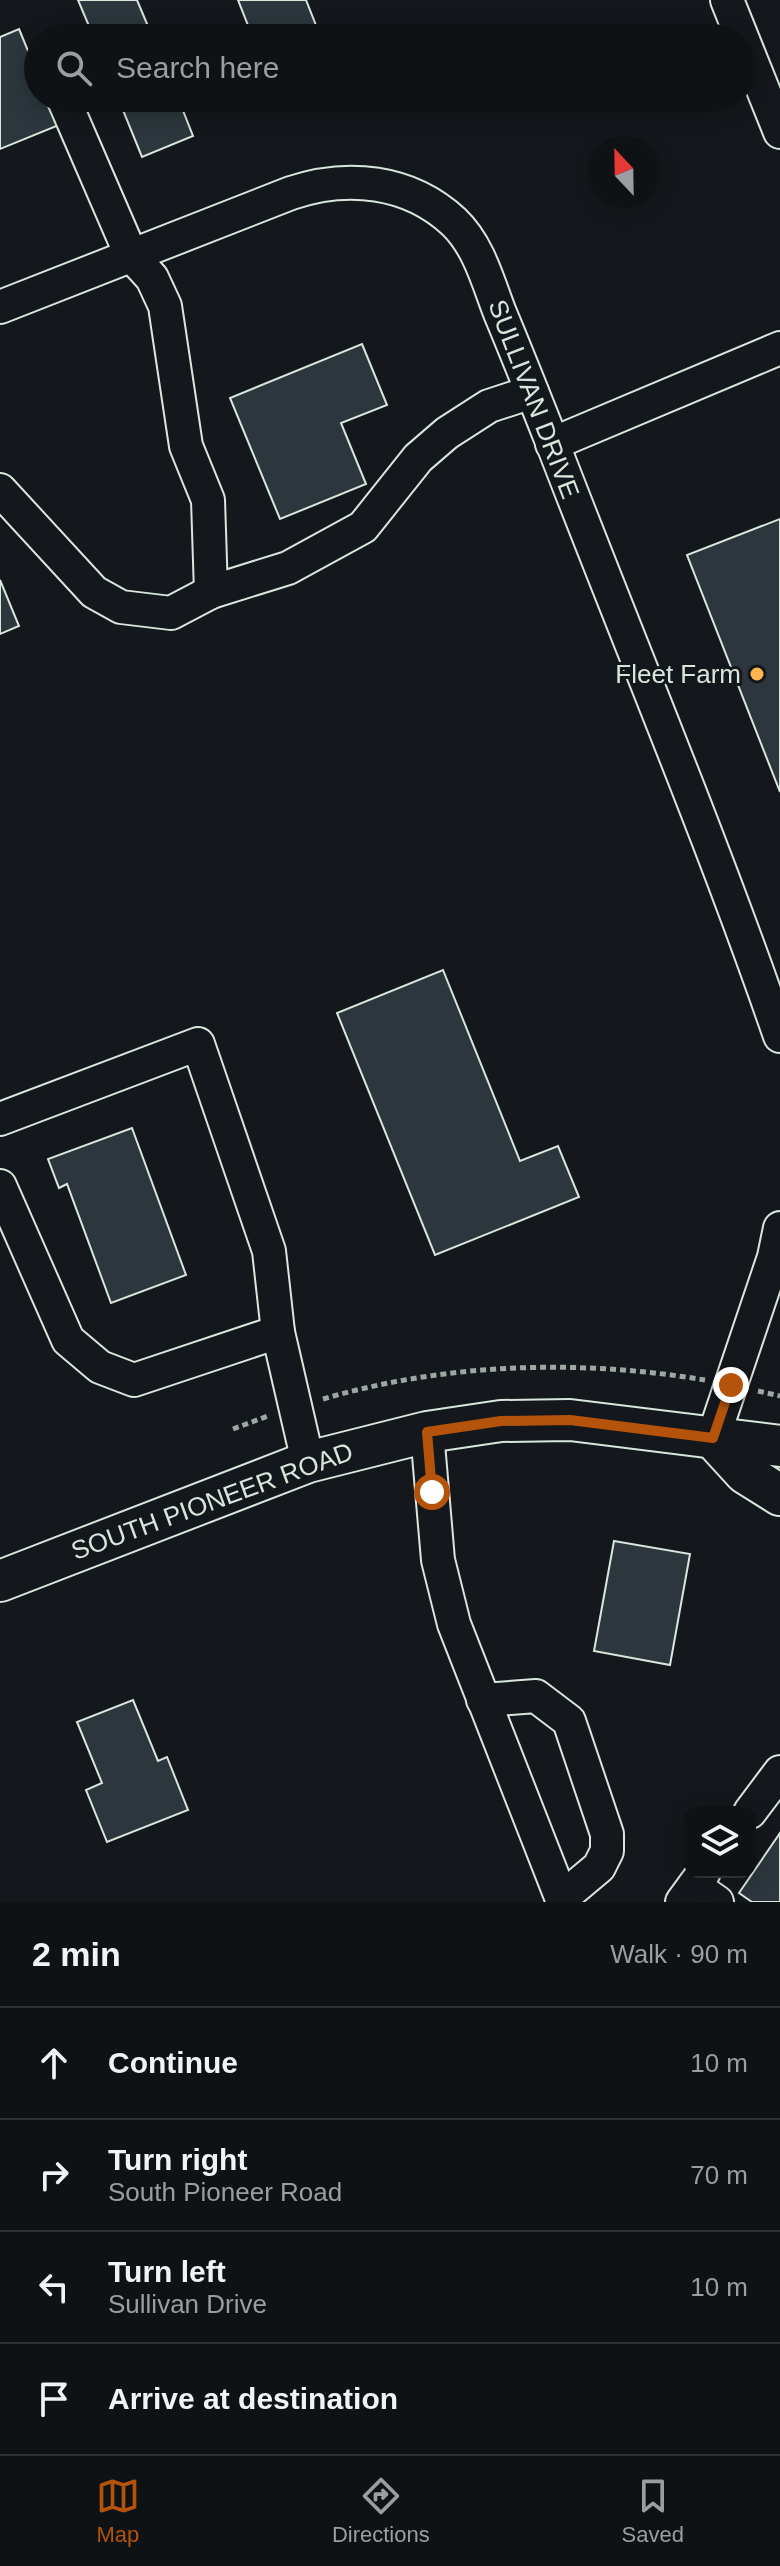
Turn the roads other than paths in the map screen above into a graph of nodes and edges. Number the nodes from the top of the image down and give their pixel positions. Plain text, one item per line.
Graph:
1 (727, 0) edge
2 (737, 24) edge
3 (756, 72) edge
4 (69, 112) edge
5 (780, 132) edge
6 (131, 255) junction
7 (0, 307) edge
8 (780, 348) edge
9 (532, 392) junction
10 (552, 444) junction
11 (0, 490) edge
12 (211, 592) junction
13 (772, 984) edge
14 (780, 1036) edge
15 (0, 1119) edge
16 (0, 1186) edge
17 (780, 1228) edge
18 (278, 1332) junction
19 (427, 1432) junction
20 (713, 1438) junction
21 (780, 1446) edge
22 (308, 1462) junction
23 (780, 1495) edge
24 (0, 1581) edge
25 (483, 1700) junction
26 (780, 1772) edge
27 (754, 1806) edge
28 (562, 1900) edge

1 - 2 street
3 - 5 street
4 - 6 street
6 - 7 street, SULLIVAN DRIVE
6 - 9 street, SULLIVAN DRIVE
6 - 12 street
8 - 10 street
9 - 10 street, SULLIVAN DRIVE
9 - 12 street
10 - 13 street, SULLIVAN DRIVE
11 - 12 street
13 - 14 street, SULLIVAN DRIVE
15 - 18 street
16 - 18 street
17 - 20 street
18 - 22 street
19 - 20 main road, SOUTH PIONEER ROAD
19 - 22 main road, SOUTH PIONEER ROAD
19 - 25 street
20 - 21 main road, SOUTH PIONEER ROAD
20 - 23 main road
22 - 24 main road, SOUTH PIONEER ROAD
25 - 28 street
25 - 28 street
26 - 27 street

